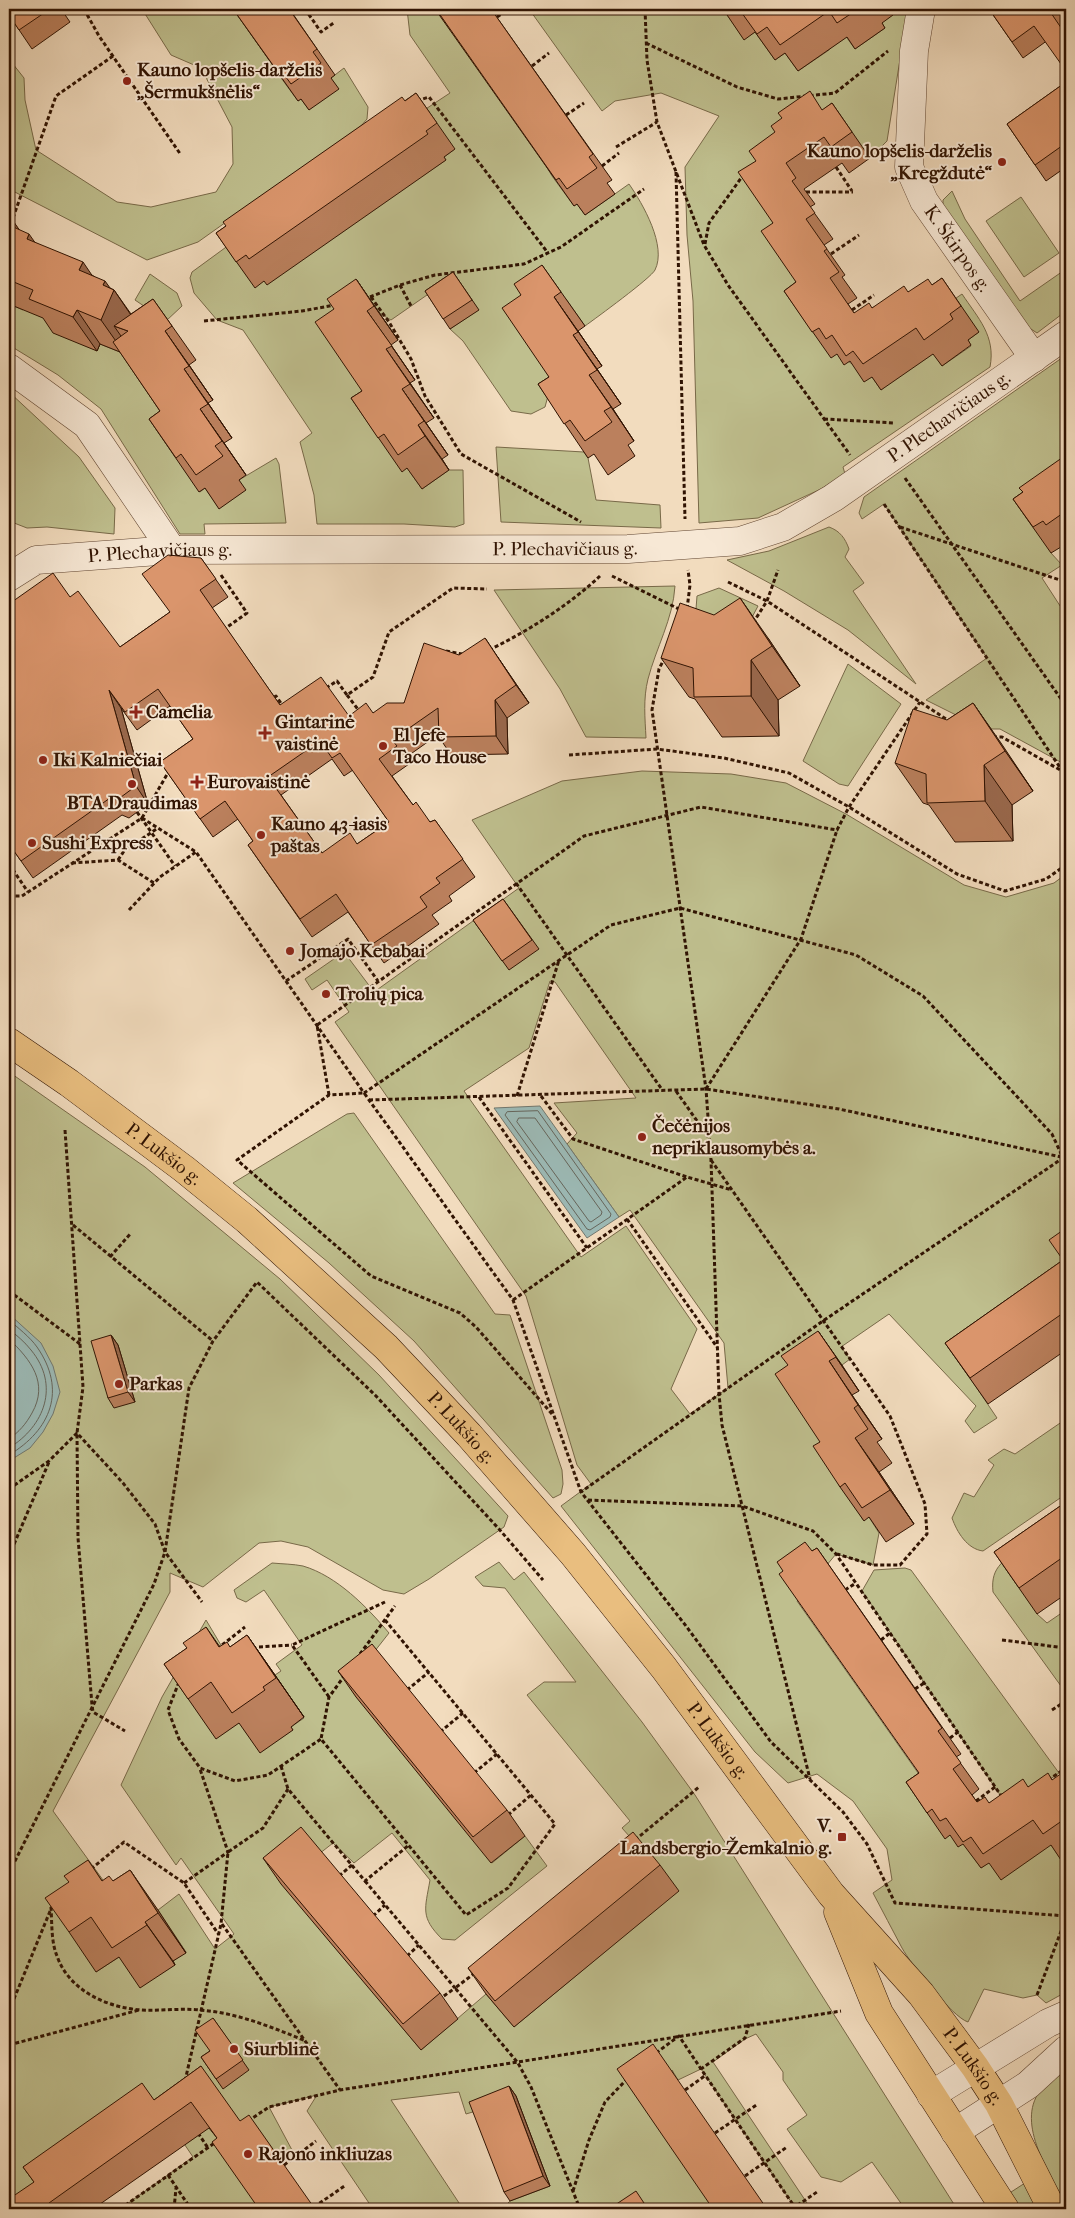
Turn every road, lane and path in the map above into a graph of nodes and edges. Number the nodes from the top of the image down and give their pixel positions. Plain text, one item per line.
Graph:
1 (84, 9) edge
2 (305, 9) edge
3 (509, 9) edge
4 (645, 9) edge
5 (497, 17) edge
6 (920, 18) edge
7 (335, 22) dead end
8 (646, 43) junction
9 (549, 54) dead end
10 (113, 56) junction
11 (532, 66) edge
12 (800, 97) junction
13 (584, 102) dead end
14 (409, 103) edge
15 (794, 105) edge
16 (566, 115) edge
17 (657, 122) junction
18 (616, 147) dead end
19 (619, 153) dead end
20 (181, 155) dead end
21 (602, 166) dead end
22 (836, 167) edge
23 (749, 168) edge
24 (676, 172) junction
25 (644, 189) dead end
26 (806, 192) dead end
27 (13, 218) edge
28 (858, 235) dead end
29 (704, 245) junction
30 (548, 253) junction
31 (830, 254) dead end
32 (400, 285) junction
33 (874, 295) dead end
34 (371, 297) junction
35 (363, 299) edge
36 (338, 304) edge
37 (412, 306) dead end
38 (852, 310) edge
39 (204, 321) dead end
40 (1066, 335) edge
41 (1034, 358) junction
42 (9, 368) edge
43 (824, 419) junction
44 (901, 423) dead end
45 (851, 457) dead end
46 (890, 459) junction
47 (884, 504) dead end
48 (587, 526) dead end
49 (899, 527) junction
50 (951, 544) junction
51 (686, 545) junction
52 (172, 550) junction
53 (203, 550) junction
54 (778, 570) dead end
55 (9, 577) edge
56 (728, 582) dead end
57 (1066, 582) edge
58 (487, 590) dead end
59 (767, 601) junction
60 (751, 627) edge
61 (226, 628) edge
62 (445, 650) edge
63 (482, 653) edge
64 (667, 653) edge
65 (464, 655) edge
66 (321, 692) edge
67 (347, 695) junction
68 (274, 697) edge
69 (920, 702) junction
70 (1066, 706) edge
71 (285, 708) edge
72 (364, 718) edge
73 (951, 722) edge
74 (984, 737) edge
75 (657, 749) junction
76 (569, 755) dead end
77 (175, 767) edge
78 (1062, 771) junction
79 (1066, 776) edge
80 (849, 807) junction
81 (137, 812) dead end
82 (666, 816) junction
83 (142, 818) junction
84 (158, 828) junction
85 (837, 830) junction
86 (152, 832) junction
87 (196, 852) junction
88 (118, 860) junction
89 (72, 863) junction
90 (9, 864) edge
91 (1066, 865) edge
92 (176, 866) junction
93 (154, 883) junction
94 (516, 883) junction
95 (28, 892) junction
96 (9, 897) edge
97 (680, 908) junction
98 (129, 910) dead end
99 (472, 914) junction
100 (477, 921) edge
101 (801, 939) junction
102 (566, 955) junction
103 (559, 960) junction
104 (286, 981) junction
105 (378, 981) junction
106 (316, 1025) junction
107 (9, 1042) edge
108 (706, 1089) junction
109 (676, 1091) junction
110 (663, 1092) junction
111 (364, 1093) junction
112 (329, 1095) junction
113 (541, 1095) junction
114 (517, 1096) junction
115 (479, 1097) junction
116 (370, 1100) junction
117 (65, 1130) dead end
118 (709, 1139) junction
119 (1065, 1158) edge
120 (711, 1160) junction
121 (687, 1177) junction
122 (711, 1184) junction
123 (732, 1190) junction
124 (627, 1219) junction
125 (73, 1225) junction
126 (131, 1233) dead end
127 (586, 1248) junction
128 (110, 1257) junction
129 (9, 1291) edge
130 (513, 1300) junction
131 (823, 1321) junction
132 (213, 1341) junction
133 (80, 1344) junction
134 (718, 1348) junction
135 (719, 1394) junction
136 (552, 1414) junction
137 (77, 1433) junction
138 (49, 1461) junction
139 (9, 1489) edge
140 (581, 1492) junction
141 (588, 1500) junction
142 (742, 1506) junction
143 (165, 1552) junction
144 (836, 1554) junction
145 (9, 1556) edge
146 (543, 1580) dead end
147 (856, 1582) junction
148 (845, 1590) edge
149 (202, 1602) dead end
150 (385, 1602) dead end
151 (394, 1606) dead end
152 (385, 1620) junction
153 (245, 1627) dead end
154 (890, 1633) junction
155 (881, 1640) edge
156 (1002, 1640) dead end
157 (292, 1645) junction
158 (259, 1647) dead end
159 (1066, 1648) edge
160 (213, 1651) edge
161 (358, 1657) edge
162 (429, 1672) junction
163 (346, 1673) edge
164 (182, 1676) edge
165 (924, 1683) junction
166 (915, 1689) edge
167 (407, 1690) edge
168 (329, 1697) junction
169 (1066, 1701) edge
170 (92, 1705) junction
171 (1052, 1710) dead end
172 (463, 1713) junction
173 (125, 1732) dead end
174 (440, 1732) edge
175 (958, 1732) junction
176 (950, 1738) dead end
177 (321, 1739) junction
178 (497, 1754) junction
179 (281, 1766) junction
180 (200, 1768) junction
181 (1066, 1768) edge
182 (474, 1773) edge
183 (810, 1780) junction
184 (1046, 1782) edge
185 (698, 1787) dead end
186 (995, 1787) junction
187 (288, 1789) junction
188 (532, 1795) junction
189 (976, 1800) edge
190 (1004, 1801) edge
191 (508, 1815) dead end
192 (630, 1844) edge
193 (408, 1845) junction
194 (228, 1852) junction
195 (352, 1865) junction
196 (89, 1871) edge
197 (9, 1873) edge
198 (338, 1876) edge
199 (366, 1881) junction
200 (184, 1883) junction
201 (831, 1894) junction
202 (57, 1900) edge
203 (385, 1905) junction
204 (51, 1906) junction
205 (372, 1916) edge
206 (1066, 1917) edge
207 (222, 1924) junction
208 (219, 1935) junction
209 (419, 1945) junction
210 (406, 1957) edge
211 (478, 1970) edge
212 (456, 1988) junction
213 (1037, 1995) dead end
214 (441, 1998) dead end
215 (141, 2010) junction
216 (200, 2010) junction
217 (841, 2010) dead end
218 (9, 2011) edge
219 (1066, 2015) edge
220 (750, 2024) junction
221 (679, 2036) junction
222 (306, 2042) junction
223 (9, 2045) edge
224 (1066, 2050) edge
225 (650, 2058) edge
226 (518, 2063) junction
227 (975, 2067) junction
228 (702, 2069) junction
229 (630, 2075) edge
230 (706, 2076) junction
231 (184, 2088) edge
232 (340, 2090) junction
233 (685, 2090) edge
234 (931, 2095) junction
235 (758, 2104) dead end
236 (999, 2104) junction
237 (735, 2119) junction
238 (246, 2122) edge
239 (196, 2131) edge
240 (955, 2132) junction
241 (715, 2133) edge
242 (223, 2138) edge
243 (316, 2141) dead end
244 (787, 2147) dead end
245 (208, 2148) junction
246 (764, 2163) junction
247 (284, 2165) edge
248 (168, 2175) junction
249 (745, 2176) edge
250 (346, 2185) dead end
251 (176, 2188) junction
252 (573, 2191) junction
253 (817, 2192) dead end
254 (314, 2207) edge
255 (120, 2209) edge
256 (174, 2209) edge
257 (192, 2209) edge
258 (580, 2209) edge
259 (794, 2209) edge
260 (1005, 2209) edge
261 (1052, 2209) edge

1 - 10 path
2 - 7 path
3 - 5 path
4 - 8 path
6 - 12 path
6 - 41 street, K. Škirpos g.
8 - 12 path
8 - 17 path
9 - 11 path
10 - 20 path
10 - 27 path
12 - 15 path
13 - 16 path
14 - 30 path
17 - 18 path
17 - 24 path
19 - 21 path
22 - 26 path
23 - 29 path
24 - 29 path
24 - 51 path
25 - 30 path
28 - 31 path
29 - 43 path
30 - 32 path
32 - 34 path
32 - 37 path
33 - 38 path
34 - 35 path
34 - 48 path
36 - 39 path
40 - 41 street, P. Plechavičiaus g.
41 - 46 street, P. Plechavičiaus g.
42 - 52 street
43 - 44 path
43 - 45 path
46 - 50 path
46 - 51 street, P. Plechavičiaus g.
47 - 49 path
49 - 50 path
49 - 78 path
50 - 57 path
50 - 70 path
51 - 53 street, P. Plechavičiaus g.
51 - 63 path
52 - 53 street, P. Plechavičiaus g.
52 - 55 street, P. Plechavičiaus g.
53 - 61 path
54 - 59 path
56 - 59 path
58 - 67 path
59 - 60 path
59 - 69 path
62 - 65 path
64 - 75 path
66 - 67 path
67 - 72 path
68 - 71 path
69 - 73 path
69 - 80 path
74 - 78 path
75 - 76 path
75 - 80 path
75 - 82 path
77 - 83 path
78 - 79 path
80 - 85 path
80 - 91 path
81 - 83 path
82 - 85 path
82 - 94 path
82 - 97 path
83 - 84 path
83 - 86 path
83 - 89 path
84 - 86 path
84 - 87 path
85 - 101 path
86 - 88 path
86 - 92 path
87 - 92 path
87 - 104 path
88 - 89 path
88 - 93 path
89 - 95 path
90 - 95 path
92 - 93 path
93 - 98 path
94 - 99 path
94 - 102 path
95 - 96 path
97 - 101 path
97 - 102 path
97 - 108 path
99 - 100 path
99 - 105 path
101 - 108 path
101 - 119 path
102 - 103 path
102 - 110 path
103 - 111 path
103 - 114 path
104 - 105 path
104 - 106 path
105 - 106 path
106 - 111 path
106 - 112 path
107 - 201 main road, P. Lukšio g.
108 - 109 path
108 - 118 path
108 - 119 path
109 - 110 path
109 - 118 path
110 - 113 path
111 - 112 path
111 - 116 path
112 - 136 path
113 - 114 path
113 - 121 path
114 - 115 path
115 - 116 path
115 - 127 path
116 - 130 path
117 - 125 path
118 - 120 path
119 - 131 path
120 - 122 path
120 - 123 path
121 - 122 path
121 - 124 path
122 - 123 path
122 - 134 path
123 - 131 path
124 - 127 path
124 - 134 path
125 - 128 path
125 - 133 path
126 - 128 path
127 - 130 path
128 - 132 path
129 - 133 path
130 - 136 path
131 - 135 path
131 - 144 path
132 - 143 path
132 - 146 path
133 - 137 path
134 - 135 path
135 - 140 path
135 - 142 path
136 - 140 path
137 - 138 path
137 - 143 path
137 - 170 path
138 - 139 path
138 - 145 path
140 - 141 path
141 - 142 path
141 - 183 path
142 - 144 path
142 - 183 path
143 - 149 path
143 - 170 path
144 - 147 path
147 - 148 path
147 - 154 path
150 - 157 path
151 - 152 path
152 - 161 path
152 - 162 path
153 - 160 path
154 - 155 path
154 - 165 path
156 - 159 path
157 - 158 path
157 - 168 path
162 - 167 path
162 - 172 path
163 - 168 path
164 - 180 path
165 - 166 path
165 - 175 path
168 - 177 path
169 - 171 path
170 - 173 path
170 - 197 path
172 - 174 path
172 - 178 path
175 - 176 path
175 - 186 path
177 - 179 path
177 - 193 path
178 - 182 path
178 - 188 path
179 - 180 path
179 - 187 path
180 - 194 path
181 - 184 path
183 - 206 path
185 - 192 path
186 - 189 path
186 - 190 path
187 - 194 path
187 - 195 path
188 - 191 path
188 - 193 path
193 - 199 path
194 - 200 path
194 - 207 path
195 - 198 path
195 - 199 path
196 - 200 path
199 - 203 path
200 - 208 path
201 - 227 main road, P. Lukšio g.
201 - 234 main road, P. Lukšio g.
202 - 204 path
203 - 205 path
203 - 209 path
204 - 215 path
204 - 218 path
206 - 213 path
207 - 208 path
207 - 222 path
208 - 216 path
209 - 210 path
209 - 212 path
211 - 212 path
212 - 214 path
212 - 226 path
215 - 216 path
215 - 223 path
216 - 222 path
216 - 231 path
217 - 220 path
219 - 227 street
220 - 221 path
220 - 228 path
221 - 225 path
221 - 226 path
221 - 228 path
222 - 232 path
224 - 236 street
226 - 232 path
226 - 252 path
227 - 234 street
227 - 236 main road, P. Lukšio g.
228 - 230 path
229 - 252 path
230 - 233 path
230 - 237 path
232 - 238 path
234 - 240 main road, P. Lukšio g.
235 - 237 path
236 - 240 street
236 - 261 main road, P. Lukšio g.
237 - 241 path
237 - 246 path
239 - 245 path
240 - 260 main road, P. Lukšio g.
242 - 245 path
243 - 247 path
244 - 246 path
245 - 248 path
246 - 249 path
246 - 259 path
248 - 251 path
248 - 255 path
250 - 254 path
251 - 256 path
251 - 257 path
252 - 258 path
253 - 259 path

